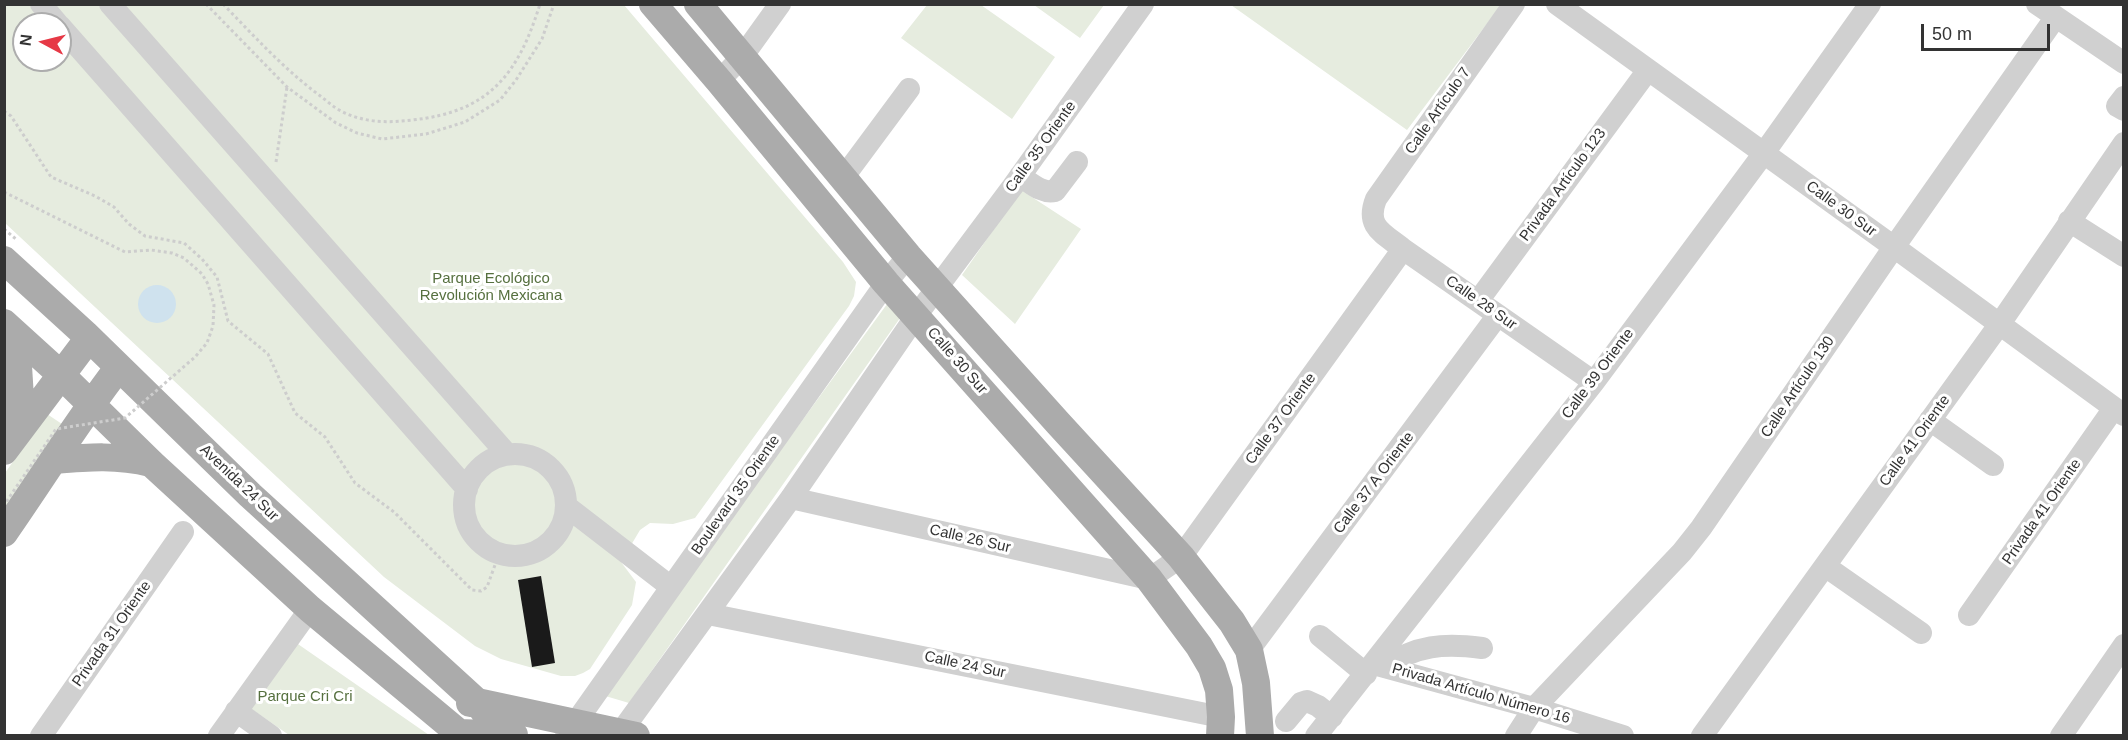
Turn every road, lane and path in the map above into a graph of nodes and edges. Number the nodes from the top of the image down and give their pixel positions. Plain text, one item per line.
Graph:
1 (110, 4) edge
2 (206, 4) edge
3 (223, 4) edge
4 (540, 4) edge
5 (554, 4) edge
6 (653, 4) edge
7 (698, 4) edge
8 (780, 4) edge
9 (1143, 4) edge
10 (1514, 4) edge
11 (1557, 4) edge
12 (1870, 4) edge
13 (2037, 4) edge
14 (2055, 18) junction
15 (72, 40) edge
16 (742, 57) junction
17 (2124, 63) edge
18 (1648, 70) junction
19 (719, 81) junction
20 (287, 87) junction
21 (909, 89) dead end
22 (2124, 97) edge
23 (2124, 110) edge
24 (4, 111) edge
25 (2124, 143) edge
26 (1764, 153) junction
27 (1077, 162) dead end
28 (1020, 176) junction
29 (843, 178) junction
30 (272, 187) junction
31 (4, 192) edge
32 (1372, 221) joint
33 (2069, 221) junction
34 (1894, 247) junction
35 (1403, 249) junction
36 (909, 256) junction
37 (2124, 256) edge
38 (4, 260) edge
39 (886, 283) junction
40 (938, 288) junction
41 (1478, 301) junction
42 (1498, 315) junction
43 (916, 316) junction
44 (1999, 325) junction
45 (10, 329) edge
46 (88, 338) junction
47 (119, 367) junction
48 (61, 375) junction
49 (1594, 382) junction
50 (91, 404) junction
51 (2119, 412) edge
52 (1930, 420) junction
53 (10, 442) edge
54 (507, 454) junction
55 (55, 460) junction
56 (152, 463) junction
57 (1993, 465) dead end
58 (467, 489) junction
59 (791, 498) junction
60 (4, 505) edge
61 (566, 506) junction
62 (4, 532) edge
63 (183, 532) dead end
64 (499, 554) junction
65 (1181, 557) junction
66 (1825, 566) junction
67 (1149, 579) junction
68 (671, 587) junction
69 (310, 609) junction
70 (708, 614) junction
71 (1969, 615) dead end
72 (1921, 633) dead end
73 (1320, 636) dead end
74 (2124, 645) edge
75 (1482, 648) dead end
76 (1249, 650) junction
77 (1375, 668) junction
78 (477, 702) junction
79 (1534, 708) junction
80 (430, 709) junction
81 (236, 711) junction
82 (1332, 717) junction
83 (1286, 721) dead end
84 (1220, 726) edge
85 (571, 729) edge
86 (461, 734) edge
87 (625, 734) edge
88 (41, 735) edge
89 (219, 735) edge
90 (271, 735) edge
91 (508, 735) edge
92 (1260, 735) edge
93 (1316, 735) edge
94 (1516, 735) edge
95 (1623, 735) edge
96 (1702, 735) edge
97 (2061, 735) edge

1 - 30 street
2 - 20 path
3 - 4 path
5 - 20 path
6 - 19 main road, Calle 30 Sur
7 - 16 main road
8 - 16 street
9 - 28 street, Calle 35 Oriente
10 - 32 street, Calle Artículo 7
11 - 18 street, Calle 30 Sur
12 - 26 street, Calle 39 Oriente
13 - 14 street
14 - 17 street
14 - 34 street, Calle Artículo 130
15 - 58 street
16 - 19 street
16 - 29 main road
18 - 26 street, Calle 30 Sur
18 - 41 street, Privada Artículo 123
19 - 39 main road, Calle 30 Sur
20 - 30 path
21 - 29 street
22 - 23 street
24 - 64 path
25 - 33 street, Calle 41 Oriente
26 - 34 street, Calle 30 Sur
26 - 49 street, Calle 39 Oriente
27 - 28 street
28 - 40 street, Calle 35 Oriente
29 - 36 main road
30 - 54 street
31 - 60 path, bridge
32 - 35 street, Calle 28 Sur
33 - 37 street
33 - 44 street, Calle 41 Oriente
34 - 44 street, Calle 30 Sur
34 - 79 street, Calle Artículo 130
35 - 41 street, Calle 28 Sur
35 - 65 street, Calle 37 Oriente
36 - 39 street, Boulevard 35 Oriente
36 - 40 main road
38 - 46 main road, Avenida 24 Sur
39 - 43 main road, Calle 30 Sur
39 - 68 street, Boulevard 35 Oriente
40 - 43 street
40 - 65 main road
41 - 42 street, Calle 28 Sur
42 - 49 street, Calle 28 Sur
42 - 76 street, Calle 37 A Oriente
43 - 59 street
43 - 67 main road, Calle 30 Sur
44 - 51 street, Calle 30 Sur
44 - 52 street, Calle 41 Oriente
45 - 48 main road
45 - 53 main road
46 - 47 main road, Avenida 24 Sur
46 - 48 main road
47 - 50 main road
47 - 78 main road, Avenida 24 Sur
48 - 50 main road
48 - 53 main road
49 - 77 street, Calle 39 Oriente
50 - 55 main road
50 - 56 main road
51 - 71 street, Privada 41 Oriente
52 - 57 street
52 - 66 street, Calle 41 Oriente
54 - 58 street
54 - 61 street
55 - 56 main road
55 - 62 main road
56 - 69 main road
58 - 64 street
59 - 67 street, Calle 26 Sur
59 - 70 street
61 - 64 street
61 - 68 street
63 - 88 street, Privada 31 Oriente
65 - 67 street, Calle 37 Oriente
65 - 76 main road
66 - 72 street
66 - 96 street, Calle 41 Oriente
67 - 84 main road, Calle 30 Sur
68 - 85 street, Boulevard 35 Oriente
69 - 80 main road
69 - 81 street
70 - 84 street, Calle 24 Sur
70 - 87 street
73 - 77 street
74 - 97 street
75 - 77 street
76 - 92 main road
77 - 79 street, Privada Artículo Número 16
77 - 82 street, Calle 39 Oriente
78 - 80 main road
78 - 85 main road
78 - 91 main road, Avenida 24 Sur
79 - 94 street, Calle Artículo 130
79 - 95 street, Privada Artículo Número 16
80 - 86 main road
81 - 89 street
81 - 90 street
82 - 83 street
82 - 93 street, Calle 39 Oriente
85 - 87 main road
86 - 91 main road

